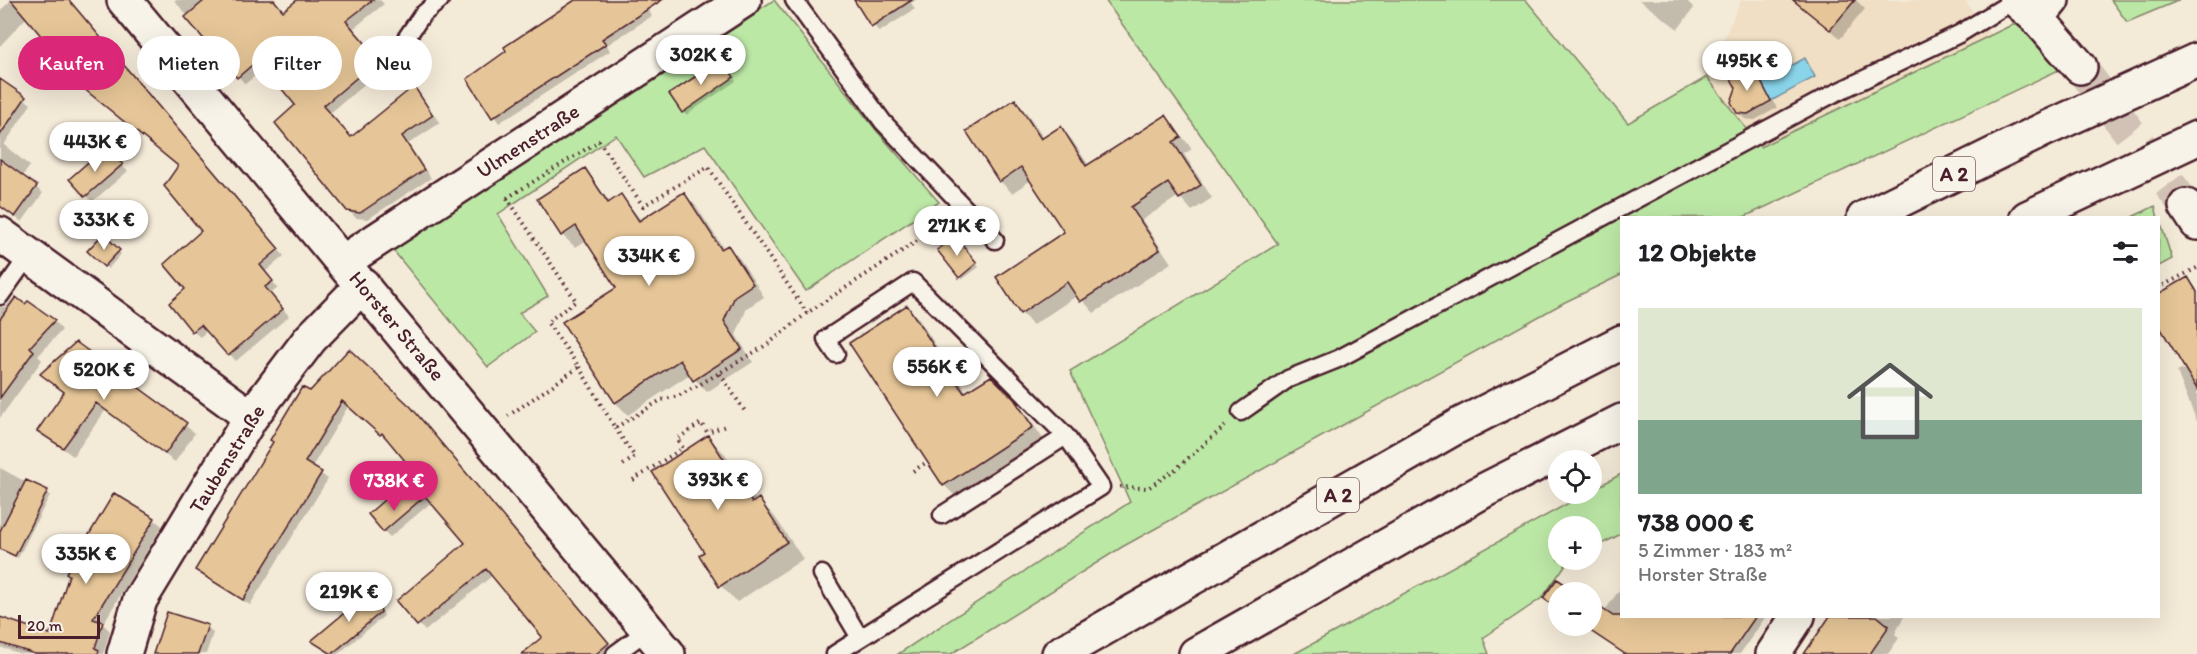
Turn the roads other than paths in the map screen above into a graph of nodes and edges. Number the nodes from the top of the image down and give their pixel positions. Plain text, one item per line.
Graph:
1 (124, 0) edge
2 (440, 0) edge
3 (744, 0) edge
4 (794, 0) edge
5 (2030, 5) edge
6 (408, 36) edge
7 (2197, 60) edge
8 (2080, 67) tunnel mouth
9 (2197, 138) edge
10 (1868, 216) edge
11 (2031, 216) edge
12 (0, 234) edge
13 (995, 240) dead end
14 (29, 255) junction
15 (353, 274) junction
16 (0, 296) edge
17 (1620, 343) edge
18 (836, 354) dead end
19 (1241, 412) road end
20 (251, 417) junction
21 (1620, 422) edge
22 (1066, 436) junction
23 (942, 515) dead end
24 (822, 574) dead end
25 (1797, 618) edge
26 (860, 638) junction
27 (658, 642) edge
28 (124, 654) edge
29 (615, 654) edge
30 (835, 654) edge
31 (1059, 654) edge
32 (1196, 654) edge
33 (1773, 654) edge

1 - 15 main road, Horster Straße
2 - 6 lane
3 - 15 main road, Ulmenstraße
4 - 13 lane
5 - 8 main road
5 - 19 lane
7 - 10 main road, A 2
9 - 11 main road
12 - 14 main road
14 - 16 lane
14 - 20 main road
15 - 20 main road, Taubenstraße
15 - 27 main road, Horster Straße
17 - 31 main road, A 2
18 - 22 lane
20 - 28 main road, Taubenstraße
21 - 32 main road
22 - 23 lane
22 - 26 lane
24 - 26 lane
25 - 33 main road
26 - 30 lane
27 - 29 lane

